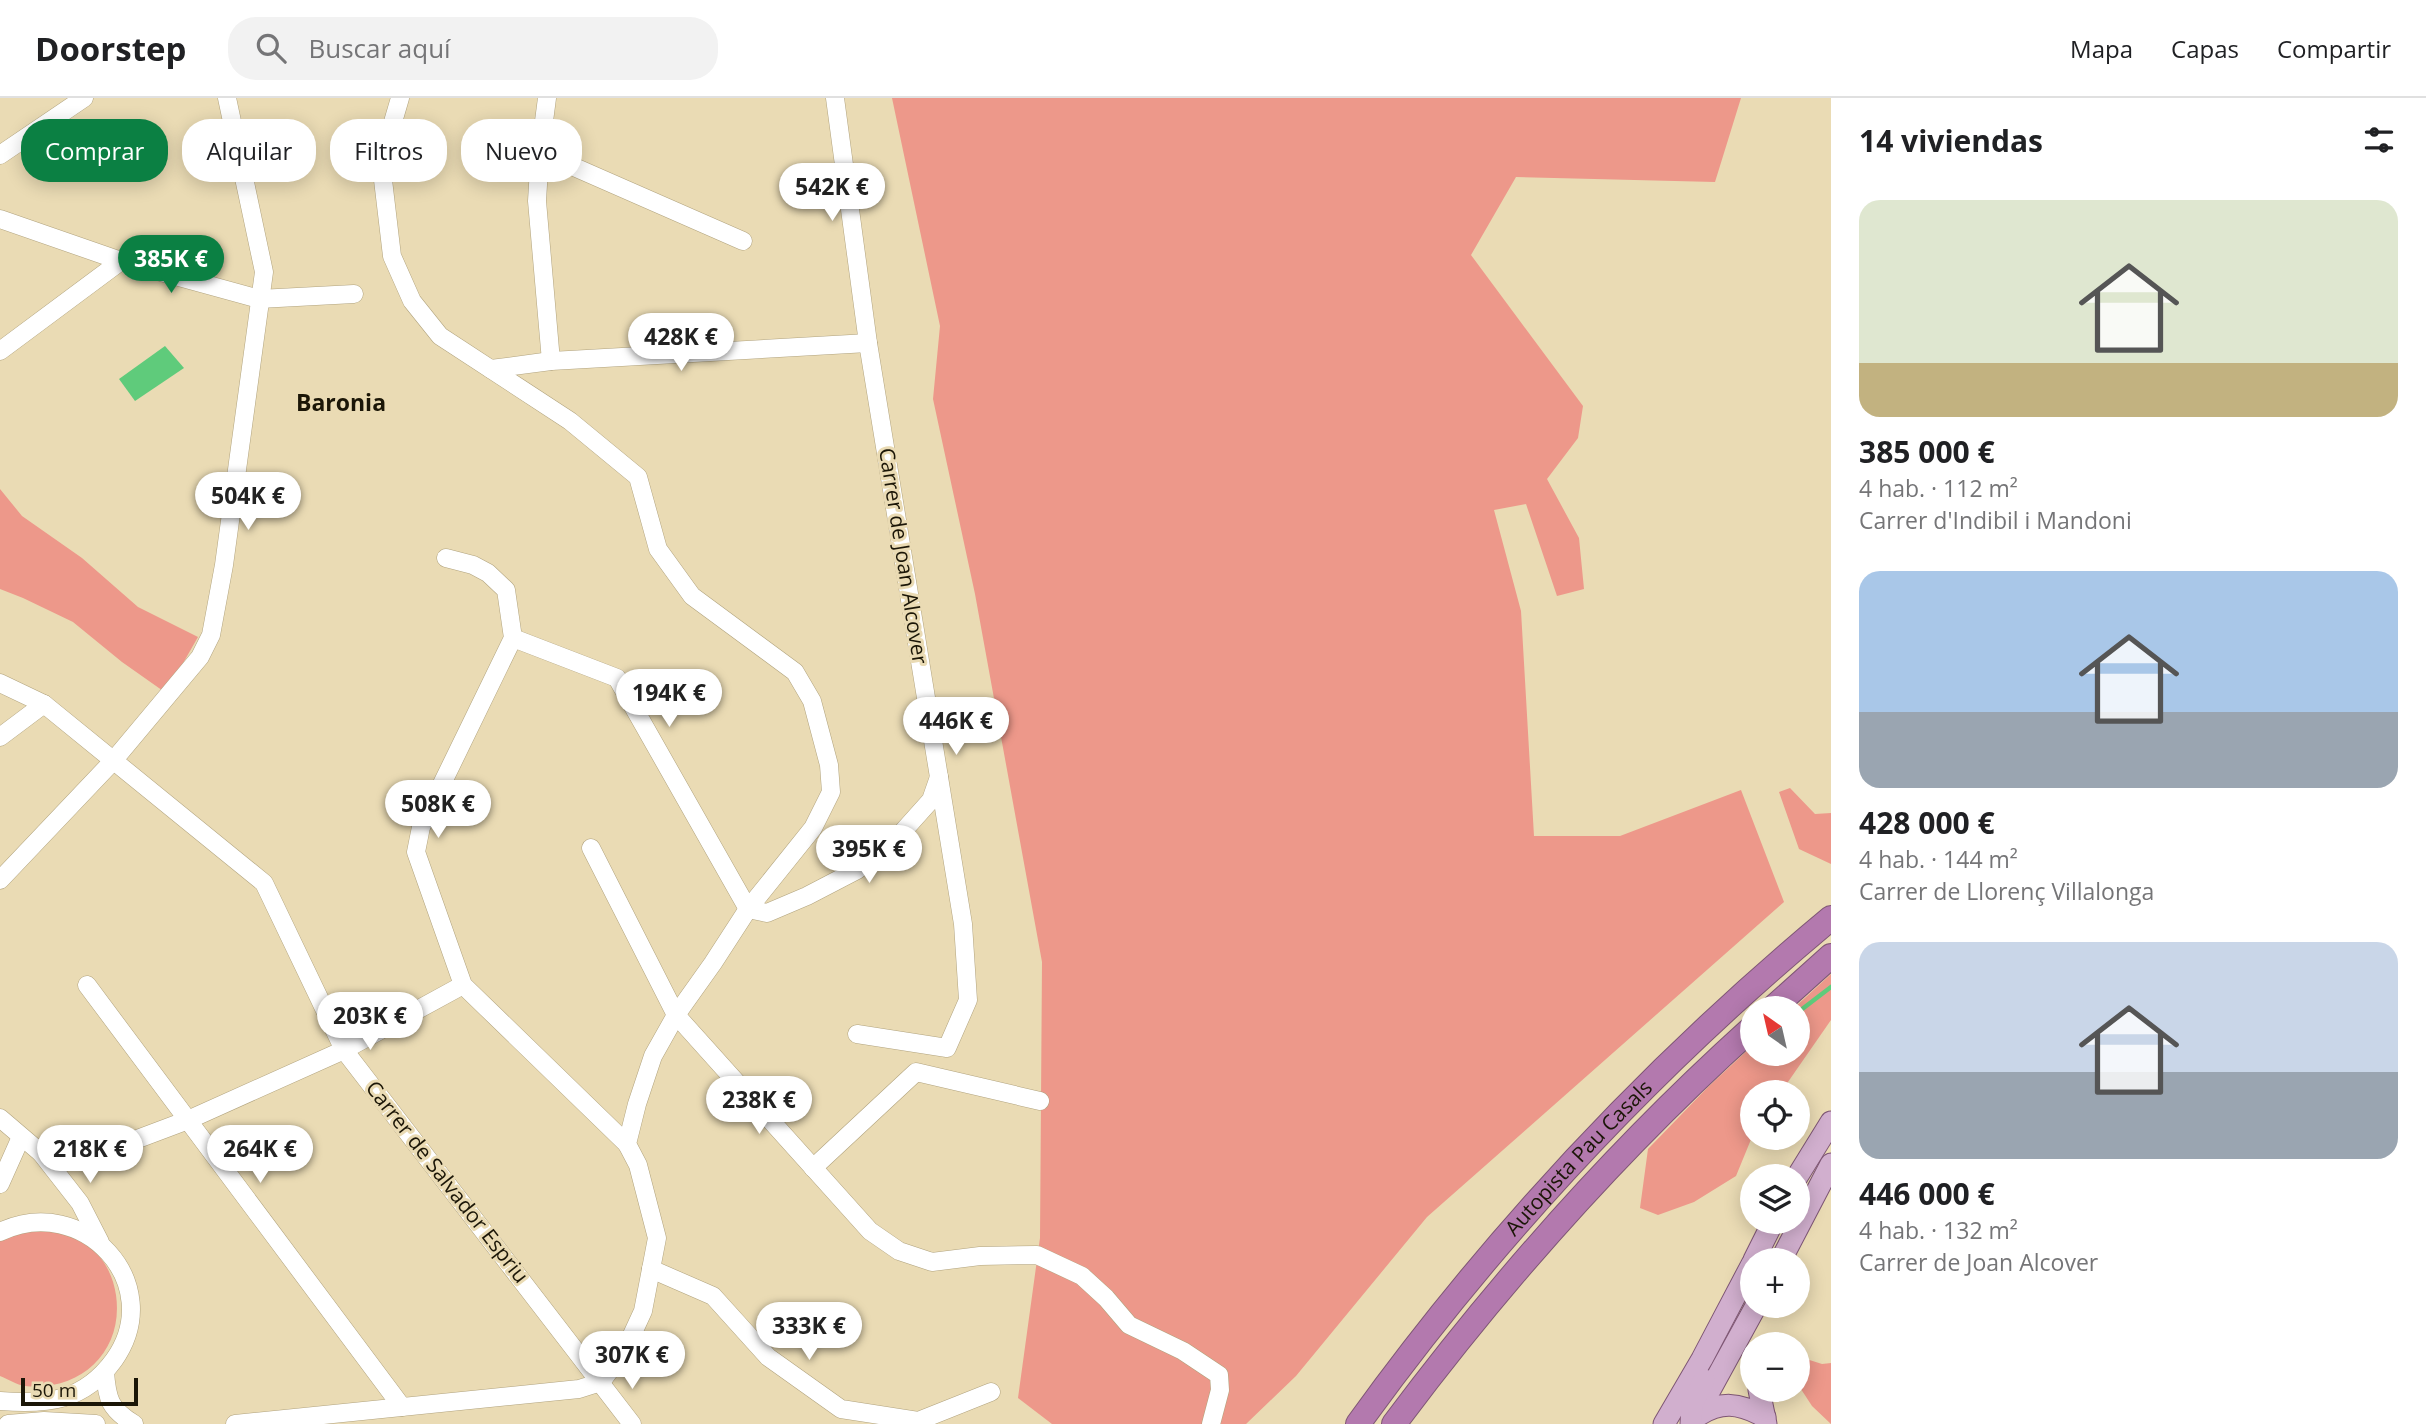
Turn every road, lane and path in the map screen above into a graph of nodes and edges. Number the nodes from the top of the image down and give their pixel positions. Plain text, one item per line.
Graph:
1 (84, 98) edge
2 (227, 98) edge
3 (400, 98) edge
4 (547, 98) edge
5 (835, 98) edge
6 (544, 119) edge
7 (0, 155) edge
8 (582, 171) edge
9 (538, 182) edge
10 (0, 219) edge
11 (743, 242) dead end
12 (121, 261) junction
13 (354, 294) dead end
14 (259, 299) junction
15 (868, 343) junction
16 (0, 351) edge
17 (551, 361) junction
18 (491, 369) junction
19 (446, 558) dead end
20 (513, 638) junction
21 (0, 683) edge
22 (44, 704) junction
23 (0, 737) edge
24 (113, 761) junction
25 (940, 776) junction
26 (592, 849) dead end
27 (0, 880) edge
28 (748, 908) junction
29 (1831, 918) edge
30 (1831, 956) edge
31 (87, 985) dead end
32 (463, 985) junction
33 (1786, 996) edge
34 (676, 1014) junction
35 (857, 1034) dead end
36 (1740, 1039) edge
37 (344, 1050) junction
38 (1040, 1101) dead end
39 (0, 1118) edge
40 (188, 1121) junction
41 (1831, 1122) edge
42 (21, 1137) junction
43 (627, 1144) junction
44 (41, 1153) junction
45 (1805, 1164) edge
46 (1831, 1164) edge
47 (813, 1168) junction
48 (0, 1184) edge
49 (0, 1232) edge
50 (100, 1242) junction
51 (1787, 1248) edge
52 (651, 1269) junction
53 (1740, 1287) edge
54 (1740, 1313) edge
55 (1752, 1318) edge
56 (102, 1376) junction
57 (601, 1382) junction
58 (991, 1392) dead end
59 (2, 1401) edge
60 (1763, 1402) edge
61 (402, 1407) junction
62 (44, 1421) junction
63 (1770, 1422) edge
64 (14, 1423) edge
65 (1689, 1423) edge
66 (96, 1424) edge
67 (134, 1424) edge
68 (235, 1424) edge
69 (632, 1424) edge
70 (1212, 1424) edge
71 (1358, 1424) edge
72 (1394, 1424) edge
73 (1664, 1424) edge

1 - 7 street
2 - 14 street
3 - 18 street
4 - 6 street
5 - 15 street, Carrer de Joan Alcover
8 - 11 street
9 - 17 street
10 - 12 street
12 - 14 street
12 - 16 street
13 - 14 street
14 - 24 street
15 - 17 street
15 - 25 street, Carrer de Joan Alcover
17 - 18 street
18 - 28 street
19 - 20 street
20 - 28 street
20 - 32 street
21 - 22 street, Carrer de Salvador Espriu
22 - 23 street
22 - 24 street, Carrer de Salvador Espriu
24 - 27 street
24 - 37 street, Carrer de Salvador Espriu
25 - 28 street
25 - 35 street, Carrer de Joan Alcover
26 - 34 street
28 - 34 street
29 - 71 highway, Autopista Pau Casals
30 - 33 highway
31 - 40 street
32 - 37 street
32 - 43 street
34 - 43 street
34 - 47 street
36 - 72 highway, Autopista Pau Casals
37 - 40 street
37 - 57 street, Carrer de Salvador Espriu
38 - 47 street
39 - 42 street
40 - 44 street
40 - 61 street
41 - 45 main road
42 - 44 street
42 - 48 street
43 - 52 street
44 - 50 street
46 - 51 main road
47 - 70 street
49 - 50 street
50 - 56 street
52 - 57 street
52 - 58 street
53 - 73 main road
54 - 65 main road
55 - 65 main road
56 - 59 street
56 - 62 street
56 - 67 street
57 - 61 street
57 - 69 street, Carrer de Salvador Espriu
59 - 64 street
60 - 63 main road
61 - 68 street
62 - 64 street
62 - 66 street
63 - 65 main road

